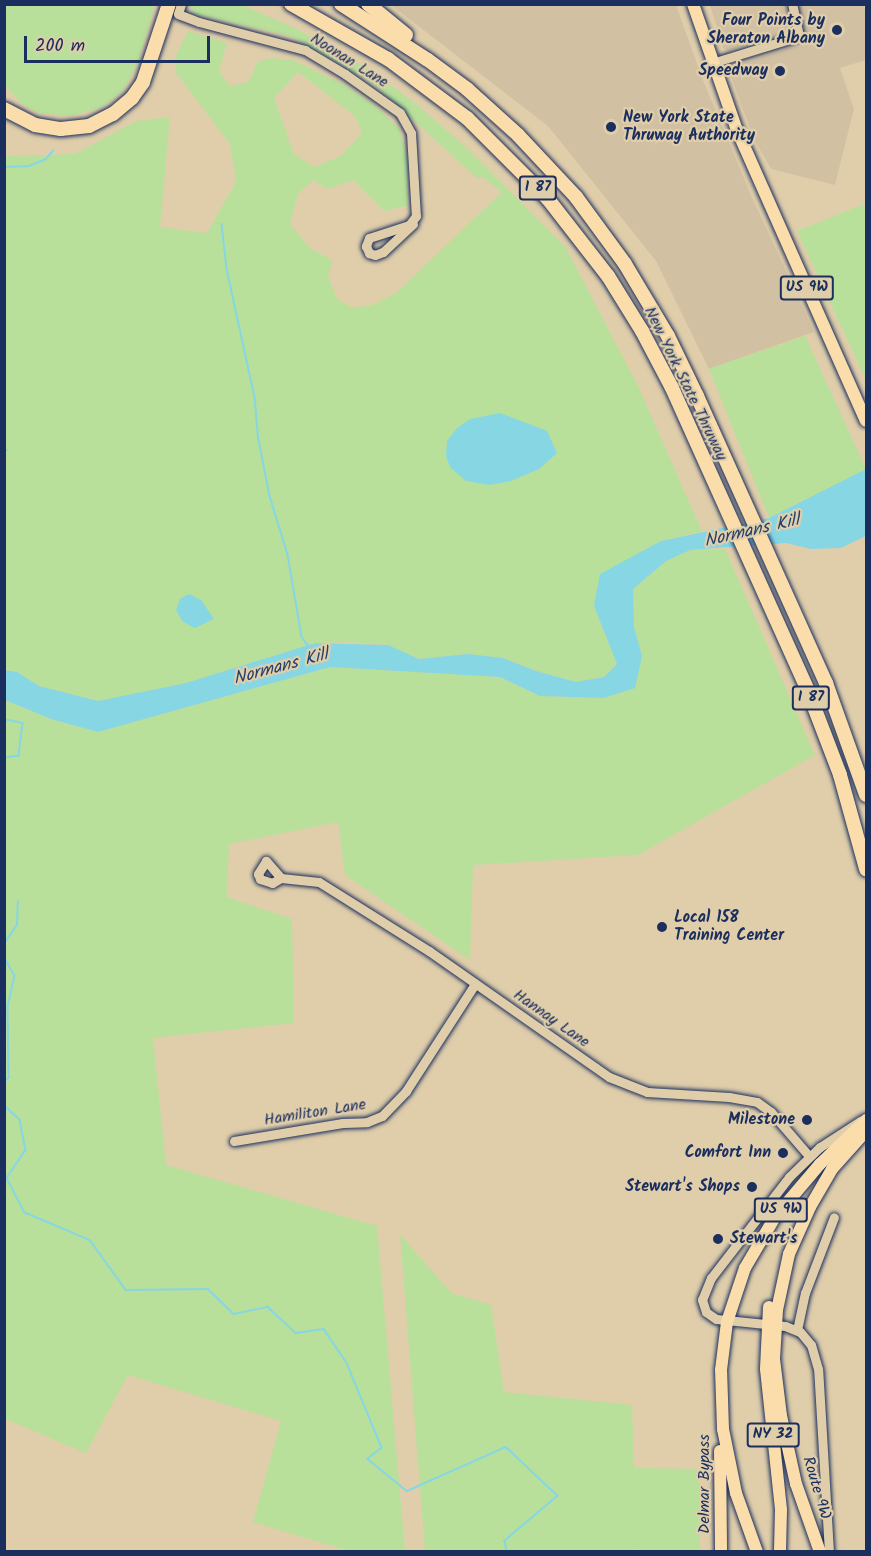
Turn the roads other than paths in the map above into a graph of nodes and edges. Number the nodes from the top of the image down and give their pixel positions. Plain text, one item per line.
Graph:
1 (164, 4) edge
2 (169, 4) edge
3 (181, 4) edge
4 (291, 4) edge
5 (340, 4) edge
6 (368, 4) edge
7 (693, 4) edge
8 (792, 4) edge
9 (712, 63) junction
10 (466, 89) junction
11 (4, 101) edge
12 (4, 109) edge
13 (413, 224) junction
14 (867, 421) edge
15 (867, 795) edge
16 (867, 869) edge
17 (281, 878) dead end
18 (475, 984) junction
19 (867, 1119) edge
20 (867, 1130) edge
21 (234, 1141) dead end
22 (809, 1156) junction
23 (834, 1217) dead end
24 (727, 1322) junction
25 (771, 1325) junction
26 (797, 1330) junction
27 (722, 1417) junction
28 (780, 1549) edge
29 (722, 1551) edge
30 (757, 1551) edge
31 (820, 1551) edge
32 (829, 1551) edge

1 - 11 highway
2 - 12 highway
3 - 13 street, Noonan Lane
4 - 16 highway, New York State Thruway / I 87
5 - 10 highway, New York State Thruway / I 87
6 - 10 highway
7 - 9 main road, US 9W
8 - 9 street
9 - 14 main road, US 9W
10 - 15 highway, New York State Thruway / I 87
13 - 13 street
17 - 18 street, Hannay Lane
18 - 21 street, Hamiliton Lane
18 - 22 street, Hannay Lane
19 - 22 street
19 - 24 main road, US 9W
20 - 25 main road, US 9W
22 - 24 street
23 - 26 street
24 - 25 street
24 - 27 main road, US 9W
25 - 26 street
25 - 28 main road, NY 32
25 - 31 main road, Route 9W / US 9W
26 - 32 street
27 - 29 main road, Delmar Bypass / NY 32
27 - 30 main road, US 9W

